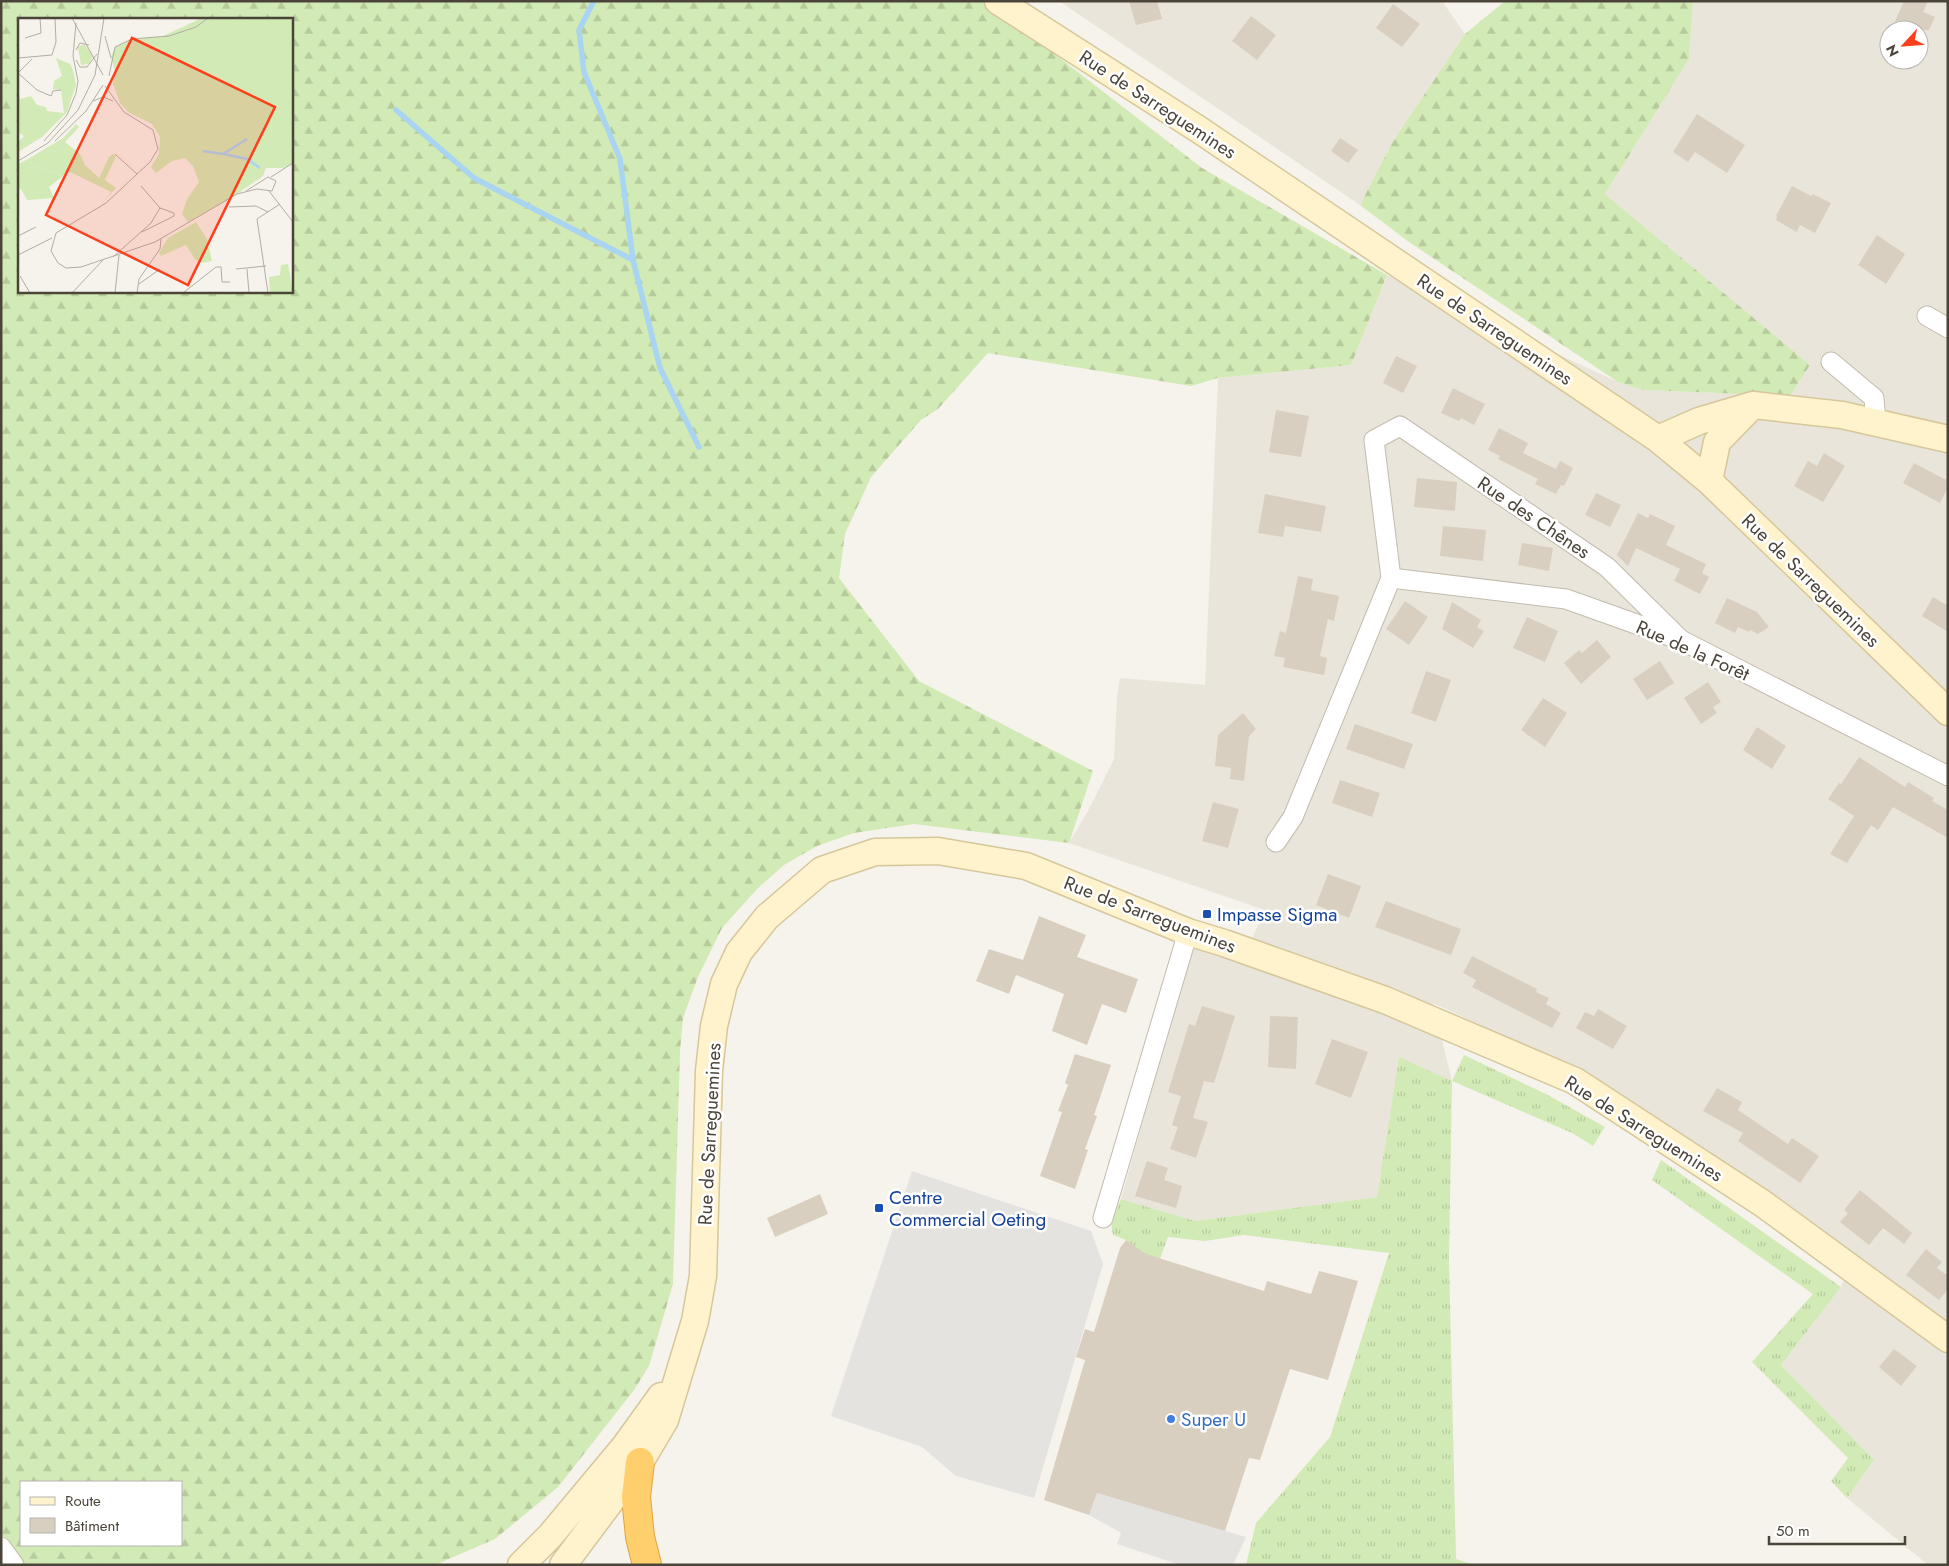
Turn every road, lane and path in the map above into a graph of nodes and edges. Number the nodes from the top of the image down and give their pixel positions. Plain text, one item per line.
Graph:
1 (998, 1) edge
2 (1927, 316) dead end
3 (1948, 328) edge
4 (1831, 362) dead end
5 (1753, 405) junction
6 (1876, 423) junction
7 (1658, 439) junction
8 (1948, 439) edge
9 (1709, 481) junction
10 (1391, 578) junction
11 (1680, 640) junction
12 (1948, 712) edge
13 (1948, 776) edge
14 (1276, 842) dead end
15 (1188, 932) junction
16 (1103, 1218) dead end
17 (1948, 1339) edge
18 (633, 1454) junction
19 (1, 1547) edge
20 (14, 1565) edge
21 (521, 1565) edge
22 (563, 1565) edge
23 (647, 1565) edge

1 - 7 main road, Rue de Sarreguemines
2 - 3 street
4 - 6 street
5 - 6 main road
5 - 7 main road
5 - 9 main road
6 - 8 main road
7 - 9 main road, Rue de Sarreguemines
9 - 12 main road, Rue de Sarreguemines
10 - 11 street, Rue de la Forêt
10 - 11 street, Rue des Chênes
10 - 14 street
11 - 13 street, Rue de la Forêt
15 - 16 street
15 - 17 main road, Rue de Sarreguemines
15 - 18 main road, Rue de Sarreguemines
18 - 21 main road
18 - 22 main road
18 - 23 highway
19 - 20 street

